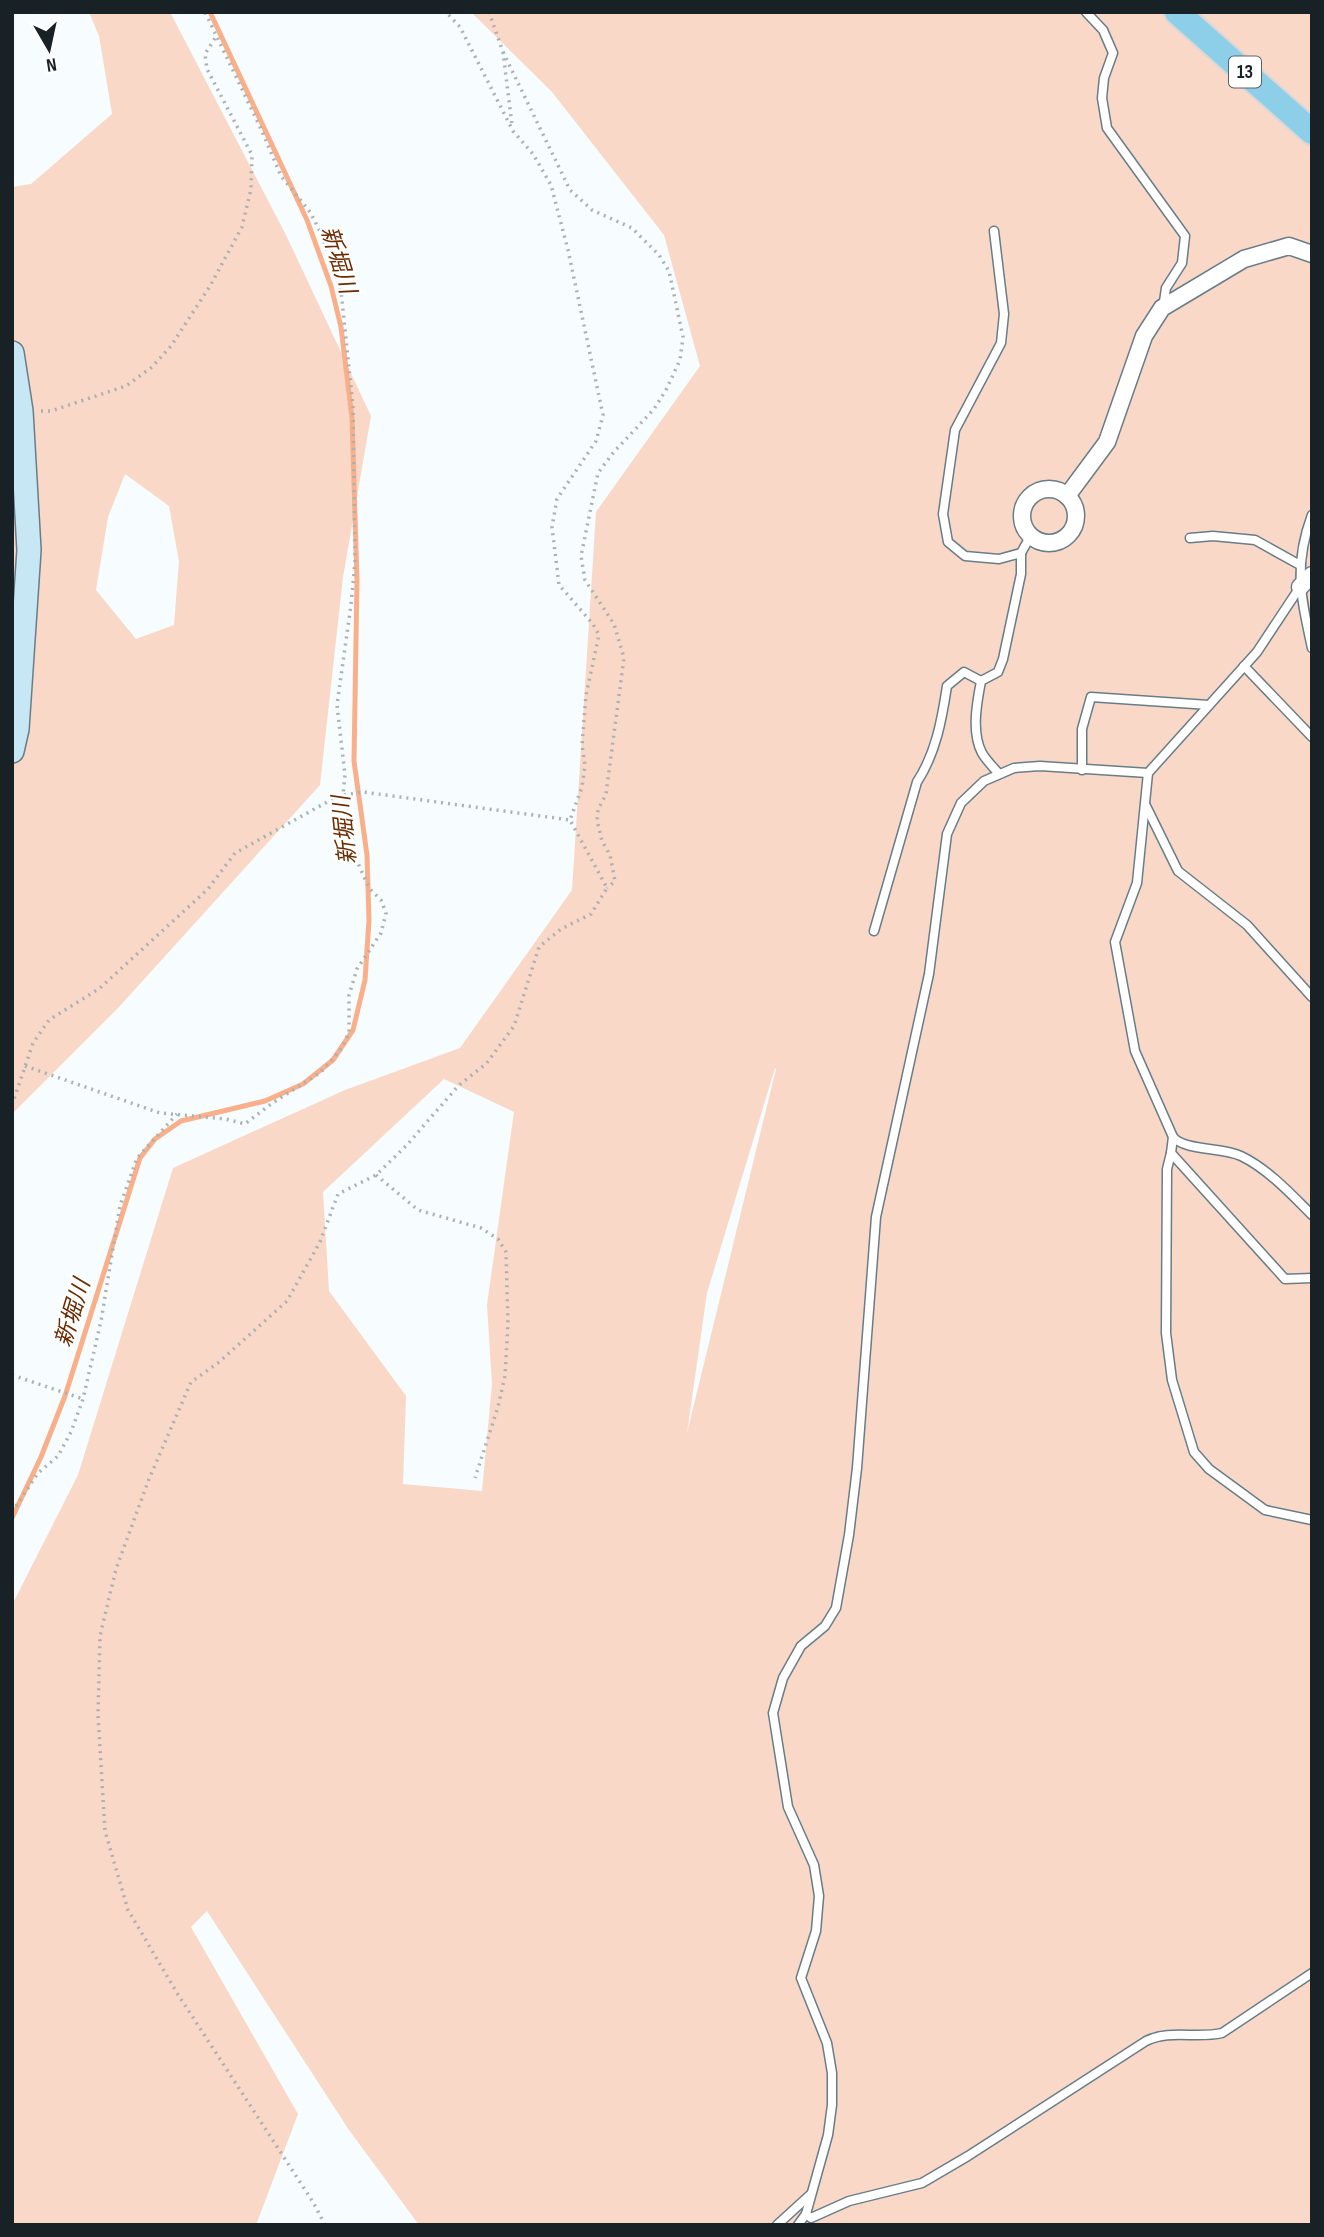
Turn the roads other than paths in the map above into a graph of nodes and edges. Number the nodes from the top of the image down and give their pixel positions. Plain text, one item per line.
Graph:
1 (1086, 12) edge
2 (1177, 12) edge
3 (1312, 132) edge
4 (994, 232) dead end
5 (1312, 254) edge
6 (1163, 308) junction
7 (12, 353) edge
8 (1067, 496) junction
9 (1312, 515) edge
10 (1030, 537) junction
11 (1190, 538) dead end
12 (21, 548) edge
13 (1021, 553) junction
14 (1306, 570) edge
15 (1300, 587) junction
16 (1312, 648) edge
17 (1244, 666) junction
18 (981, 681) junction
19 (1209, 705) junction
20 (1312, 737) edge
21 (12, 751) edge
22 (1082, 770) junction
23 (1148, 773) junction
24 (999, 774) junction
25 (1145, 803) junction
26 (874, 931) dead end
27 (1312, 997) edge
28 (1173, 1137) junction
29 (1171, 1153) junction
30 (1312, 1216) edge
31 (1312, 1278) edge
32 (1312, 1520) edge
33 (1312, 1973) edge
34 (813, 2193) junction
35 (806, 2214) junction
36 (777, 2225) edge
37 (798, 2225) edge

1 - 6 lane
2 - 3 main road, 13
4 - 13 lane
5 - 6 street
6 - 8 street
7 - 12 street
8 - 10 street
8 - 10 street
9 - 14 lane
10 - 13 lane
11 - 14 lane
12 - 21 street
13 - 18 lane
14 - 15 street
15 - 16 lane
15 - 17 lane
17 - 19 lane
17 - 20 lane
18 - 24 lane
18 - 26 lane
19 - 22 lane
19 - 23 lane
22 - 23 lane
22 - 24 lane
23 - 25 lane
24 - 34 lane
25 - 27 lane
25 - 28 lane
28 - 29 lane
28 - 30 lane
29 - 31 lane
29 - 32 lane
33 - 35 lane
34 - 35 lane
34 - 36 lane
35 - 37 lane

